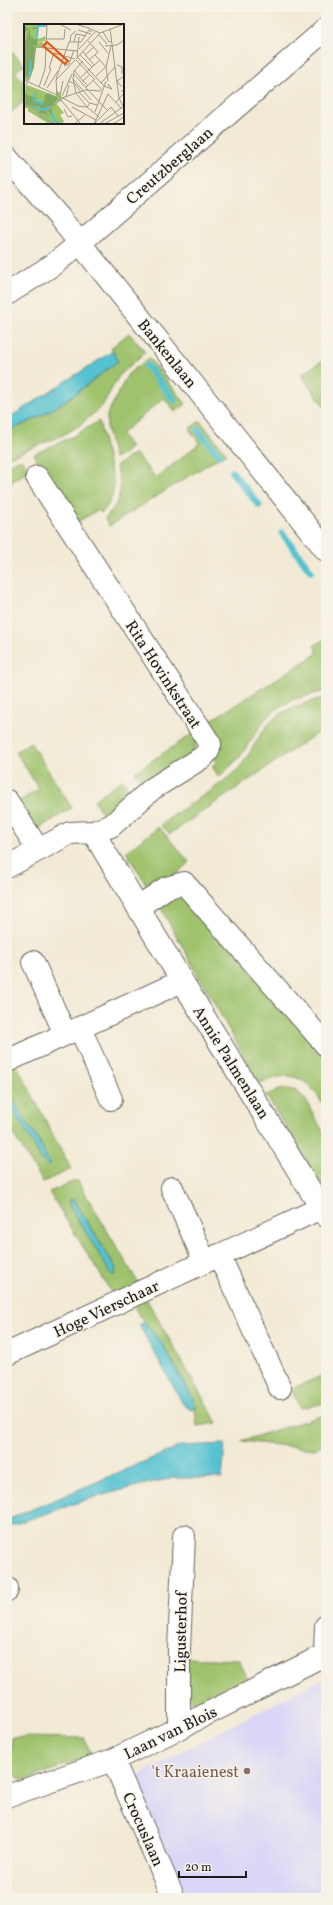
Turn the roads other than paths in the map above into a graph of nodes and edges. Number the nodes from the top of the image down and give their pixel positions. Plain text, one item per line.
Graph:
1 (326, 29) edge
2 (7, 158) edge
3 (80, 243) junction
4 (7, 294) edge
5 (37, 478) dead end
6 (326, 550) edge
7 (7, 801) edge
8 (93, 832) junction
9 (38, 849) junction
10 (7, 867) edge
11 (138, 907) junction
12 (33, 962) dead end
13 (182, 982) junction
14 (72, 1031) junction
15 (326, 1046) edge
16 (7, 1061) edge
17 (111, 1099) dead end
18 (172, 1188) dead end
19 (323, 1212) edge
20 (212, 1258) junction
21 (7, 1354) edge
22 (280, 1388) dead end
23 (184, 1536) dead end
24 (326, 1626) edge
25 (326, 1655) edge
26 (179, 1728) junction
27 (113, 1760) junction
28 (7, 1796) edge
29 (174, 1898) edge

1 - 3 street, Creutzberglaan
2 - 3 street, Bankenlaan
3 - 4 street, Creutzberglaan
3 - 6 street, Bankenlaan
5 - 8 street, Rita Hovinkstraat
7 - 9 street
8 - 9 street
8 - 11 street, Annie Palmenlaan
9 - 10 street
11 - 13 street, Annie Palmenlaan
11 - 15 street
12 - 14 street
13 - 14 street
13 - 19 street, Annie Palmenlaan
14 - 16 street
14 - 17 street
18 - 20 street
19 - 20 street, Hoge Vierschaar
20 - 21 street, Hoge Vierschaar
20 - 22 street
23 - 26 street, Ligusterhof
24 - 25 street
25 - 26 street, Laan van Blois
26 - 27 street, Laan van Blois
27 - 28 street, Laan van Blois
27 - 29 street, Crocuslaan

